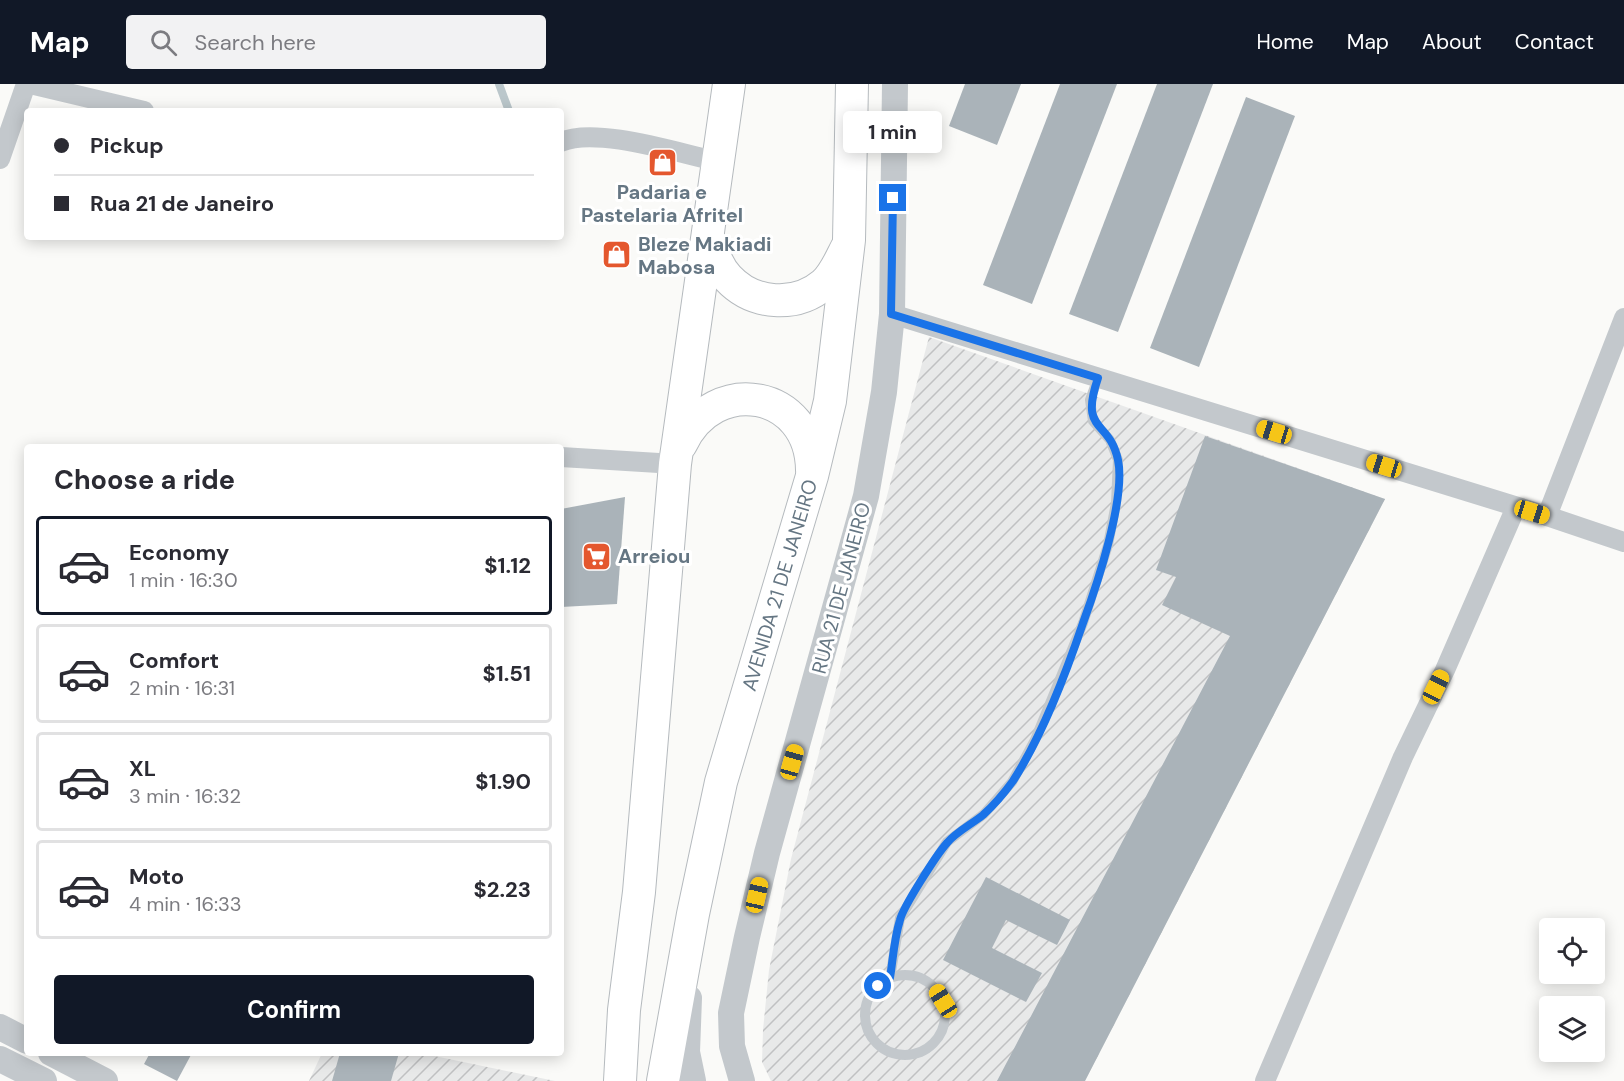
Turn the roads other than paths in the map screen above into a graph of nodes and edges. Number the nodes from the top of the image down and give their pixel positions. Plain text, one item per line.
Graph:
1 (26, 84) edge
2 (30, 84) edge
3 (729, 84) edge
4 (852, 84) edge
5 (895, 84) edge
6 (131, 108) edge
7 (564, 141) edge
8 (0, 159) edge
9 (720, 162) junction
10 (708, 237) junction
11 (848, 245) junction
12 (891, 314) junction
13 (1624, 318) edge
14 (1098, 378) junction
15 (677, 456) junction
16 (564, 457) edge
17 (812, 476) junction
18 (1516, 507) junction
19 (1547, 516) junction
20 (1624, 542) edge
21 (890, 978) junction
22 (624, 1010) junction
23 (0, 1027) edge
24 (24, 1039) edge
25 (57, 1056) edge
26 (0, 1060) edge
27 (672, 1079) edge
28 (44, 1081) edge
29 (105, 1081) edge
30 (611, 1081) edge
31 (620, 1081) edge
32 (742, 1081) edge
33 (1265, 1081) edge

1 - 8 street
2 - 6 street
3 - 9 main road
4 - 11 main road, AVENIDA 21 DE JANEIRO
5 - 12 street, RUA 21 DE JANEIRO
7 - 9 street
9 - 10 main road
10 - 11 main road
10 - 15 main road
11 - 17 main road, AVENIDA 21 DE JANEIRO
12 - 14 street
12 - 32 street, RUA 21 DE JANEIRO
13 - 19 street
14 - 18 street
14 - 21 lane
15 - 16 street
15 - 17 main road
15 - 22 main road
17 - 27 main road, AVENIDA 21 DE JANEIRO
18 - 19 street
18 - 33 street
19 - 20 street
21 - 21 lane
22 - 30 street
22 - 31 main road
23 - 24 street
25 - 29 street
26 - 28 street

